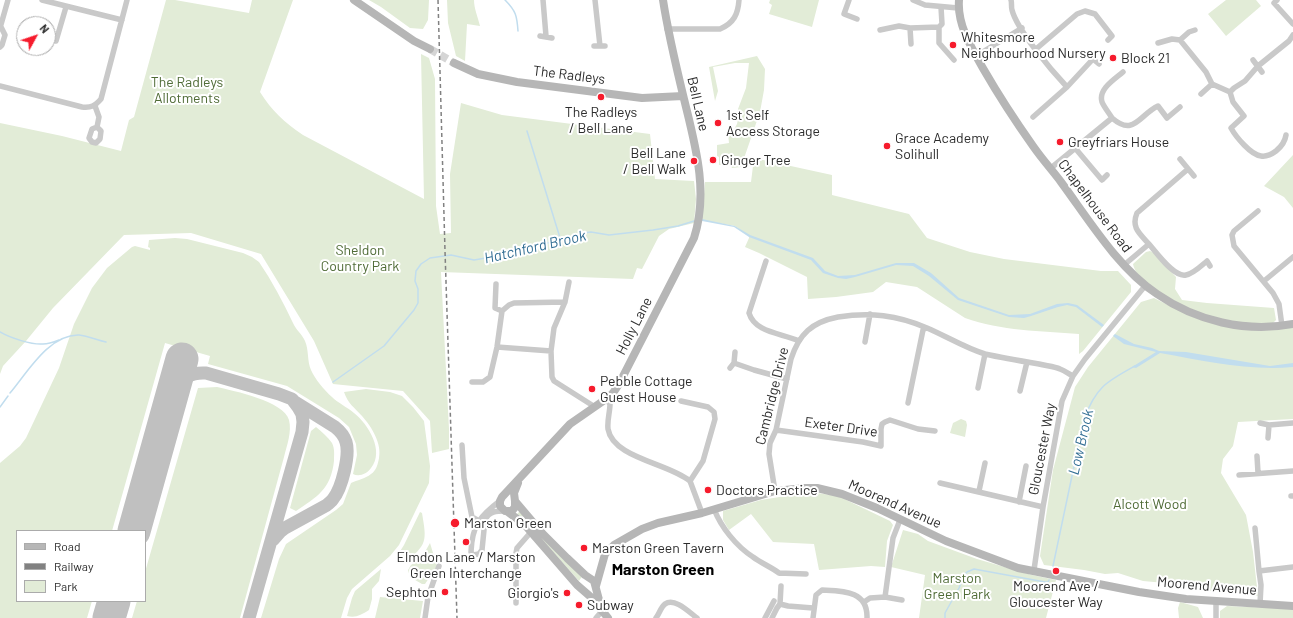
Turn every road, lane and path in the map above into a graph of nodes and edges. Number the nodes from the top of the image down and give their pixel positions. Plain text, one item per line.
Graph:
1 (8, 0) edge
2 (42, 0) edge
3 (127, 0) edge
4 (354, 0) edge
5 (543, 0) edge
6 (595, 0) edge
7 (663, 0) edge
8 (739, 0) edge
9 (849, 0) edge
10 (913, 0) edge
11 (1011, 0) edge
12 (1277, 0) edge
13 (53, 1) edge
14 (959, 4) edge
15 (66, 7) junction
16 (941, 7) junction
17 (857, 19) dead end
18 (122, 20) junction
19 (1293, 24) edge
20 (939, 27) junction
21 (0, 28) edge
22 (910, 28) junction
23 (1022, 28) junction
24 (667, 29) junction
25 (880, 30) dead end
26 (1195, 30) dead end
27 (1293, 35) edge
28 (546, 36) dead end
29 (1108, 40) dead end
30 (1180, 40) junction
31 (56, 41) dead end
32 (1158, 43) dead end
33 (911, 44) dead end
34 (600, 46) dead end
35 (0, 48) edge
36 (430, 49) tunnel mouth
37 (1036, 49) junction
38 (976, 56) junction
39 (954, 60) dead end
40 (1253, 60) dead end
41 (454, 63) tunnel mouth
42 (1099, 64) dead end
43 (1258, 66) junction
44 (1123, 72) dead end
45 (1262, 72) dead end
46 (1212, 84) junction
47 (0, 86) edge
48 (1067, 87) junction
49 (1230, 92) junction
50 (1201, 94) dead end
51 (683, 96) junction
52 (95, 106) junction
53 (1180, 107) dead end
54 (1033, 117) dead end
55 (1112, 118) junction
56 (97, 127) dead end
57 (1286, 135) dead end
58 (1075, 148) junction
59 (1180, 159) dead end
60 (1051, 168) junction
61 (1188, 169) junction
62 (1107, 176) dead end
63 (1194, 176) dead end
64 (1258, 211) dead end
65 (699, 218) joint
66 (1149, 244) junction
67 (1293, 257) edge
68 (766, 261) dead end
69 (1124, 265) junction
70 (1210, 266) dead end
71 (1264, 281) junction
72 (569, 282) dead end
73 (496, 284) dead end
74 (1145, 286) junction
75 (565, 302) junction
76 (502, 311) junction
77 (870, 314) junction
78 (1293, 324) edge
79 (1282, 326) junction
80 (926, 328) junction
81 (799, 341) junction
82 (865, 342) dead end
83 (497, 347) junction
84 (551, 351) junction
85 (735, 352) dead end
86 (985, 354) junction
87 (734, 362) junction
88 (1027, 362) junction
89 (730, 368) dead end
90 (1073, 376) junction
91 (787, 379) junction
92 (472, 382) dead end
93 (978, 388) dead end
94 (1020, 391) dead end
95 (606, 399) junction
96 (681, 401) dead end
97 (908, 403) dead end
98 (595, 407) junction
99 (1260, 423) dead end
100 (1293, 423) edge
101 (1269, 425) junction
102 (776, 430) junction
103 (936, 432) dead end
104 (1268, 438) dead end
105 (462, 445) dead end
106 (1257, 456) dead end
107 (985, 463) dead end
108 (1026, 466) dead end
109 (1293, 471) edge
110 (1258, 473) junction
111 (1239, 475) dead end
112 (521, 477) junction
113 (690, 481) junction
114 (940, 483) dead end
115 (775, 491) junction
116 (979, 491) junction
117 (502, 498) junction
118 (515, 500) junction
119 (1019, 502) junction
120 (1043, 507) junction
121 (714, 509) junction
122 (507, 512) junction
123 (702, 513) junction
124 (479, 520) junction
125 (900, 520) junction
126 (1255, 528) dead end
127 (531, 532) junction
128 (601, 565) junction
129 (440, 566) dead end
130 (1293, 567) edge
131 (1030, 569) junction
132 (1259, 571) junction
133 (806, 574) dead end
134 (588, 577) junction
135 (781, 586) dead end
136 (596, 587) junction
137 (583, 591) junction
138 (885, 597) junction
139 (902, 600) dead end
140 (774, 601) dead end
141 (864, 602) junction
142 (1216, 602) junction
143 (516, 603) dead end
144 (780, 604) junction
145 (1260, 604) junction
146 (1293, 606) edge
147 (813, 608) junction
148 (602, 611) junction
149 (425, 618) edge
150 (596, 618) edge
151 (608, 618) edge
152 (656, 618) edge
153 (697, 618) edge
154 (765, 618) edge
155 (772, 618) edge
156 (813, 618) edge
157 (867, 618) edge
158 (1216, 618) edge

1 - 21 street
2 - 13 street
3 - 18 street
4 - 36 street
5 - 28 street
6 - 34 street
7 - 24 street, Bell Lane
8 - 24 street
9 - 17 street
10 - 16 street
11 - 23 street
12 - 19 street
13 - 15 street
14 - 16 street
14 - 38 street, Chapelhouse Road
15 - 18 street
15 - 31 street
16 - 20 street
18 - 52 street
20 - 22 street
20 - 39 street
21 - 35 street
22 - 25 street
22 - 33 street
23 - 37 street
23 - 38 street
24 - 51 street, Bell Lane
26 - 30 street
27 - 43 street
29 - 37 street
30 - 32 street
30 - 46 street
37 - 48 street
38 - 60 street, Chapelhouse Road
40 - 43 street
41 - 51 street, The Radleys
42 - 48 street
43 - 45 street
43 - 49 street
44 - 55 street
46 - 49 street
46 - 50 street
47 - 52 street
48 - 54 street
49 - 57 street
51 - 65 street, Bell Lane
52 - 56 street
53 - 55 street
55 - 58 street
58 - 60 street
58 - 62 street
59 - 61 street
60 - 69 street, Chapelhouse Road
61 - 63 street
61 - 66 street
64 - 71 street
65 - 95 street, Holly Lane
66 - 69 street
66 - 70 street
67 - 71 street
68 - 81 street
69 - 74 street, Chapelhouse Road
71 - 79 street
72 - 75 street
73 - 76 street
74 - 79 street, Chapelhouse Road
74 - 90 street, Gloucester Way
75 - 76 street
75 - 84 street
76 - 83 street
77 - 80 street, Cambridge Drive
77 - 81 street, Cambridge Drive
77 - 82 street
78 - 79 street, Chapelhouse Road
80 - 86 street, Cambridge Drive
80 - 97 street
81 - 91 street, Cambridge Drive
83 - 84 street
83 - 92 street
84 - 98 street
85 - 87 street
86 - 88 street, Cambridge Drive
86 - 93 street
87 - 89 street
87 - 91 street
88 - 90 street, Cambridge Drive
88 - 94 street
90 - 120 street, Gloucester Way
91 - 102 street, Cambridge Drive
95 - 98 street, Holly Lane
95 - 113 street
96 - 113 street
98 - 112 street, Holly Lane
99 - 101 street
100 - 101 street
101 - 104 street
102 - 103 street, Exeter Drive
102 - 115 street, Cambridge Drive
105 - 124 street
106 - 110 street
107 - 116 street
108 - 119 street
109 - 110 street
110 - 111 street
112 - 117 street, Holly Lane
112 - 118 street, Holly Lane
113 - 123 street
114 - 116 street
115 - 121 street, Moorend Avenue
115 - 125 street, Moorend Avenue
116 - 119 street
117 - 118 street
117 - 122 street
117 - 124 street
118 - 122 street, Holly Lane
118 - 134 street
119 - 120 street
120 - 131 street, Gloucester Way
121 - 123 street, Moorend Avenue
121 - 133 street
122 - 124 street
122 - 127 street
123 - 128 street, Moorend Avenue
125 - 131 street, Moorend Avenue
125 - 138 street
126 - 132 street
127 - 137 street
127 - 143 street
128 - 134 street
128 - 136 street
129 - 149 street
130 - 132 street
131 - 142 street, Moorend Avenue
132 - 145 street
134 - 136 street
134 - 137 street
135 - 144 street
136 - 137 street
136 - 148 street
137 - 148 street
138 - 139 street
138 - 141 street
140 - 154 street
141 - 147 street
141 - 157 street
142 - 145 street, Moorend Avenue
142 - 158 street
144 - 147 street
144 - 155 street
145 - 146 street, Moorend Avenue
147 - 156 street
148 - 150 street
148 - 151 street
152 - 153 street

